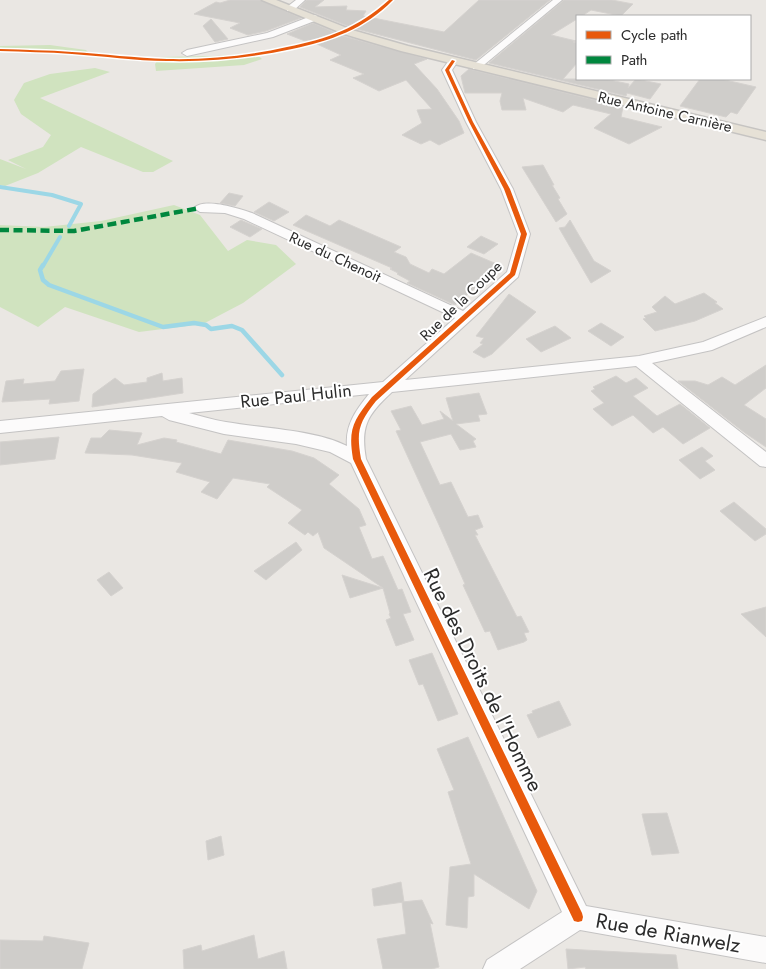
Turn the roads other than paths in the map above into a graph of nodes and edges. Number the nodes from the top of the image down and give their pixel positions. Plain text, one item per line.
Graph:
1 (267, 0) edge
2 (301, 0) edge
3 (558, 0) edge
4 (290, 9) junction
5 (314, 18) junction
6 (187, 53) dead end
7 (453, 61) junction
8 (476, 67) junction
9 (766, 136) edge
10 (200, 208) dead end
11 (466, 318) junction
12 (766, 322) edge
13 (639, 361) junction
14 (391, 386) junction
15 (157, 410) junction
16 (0, 427) edge
17 (357, 459) junction
18 (766, 461) edge
19 (578, 917) junction
20 (766, 950) edge
21 (496, 969) edge

1 - 4 main road, Rue Antoine Carnière
2 - 4 street
3 - 8 street
4 - 5 main road, Rue Antoine Carnière
5 - 6 street
5 - 7 main road, Rue Antoine Carnière
7 - 8 main road, Rue Antoine Carnière
7 - 11 street, Rue de la Coupe
8 - 9 main road, Rue Antoine Carnière
10 - 11 street, Rue du Chenoit
11 - 14 street, Rue de la Coupe
12 - 13 street, Rue Paul Hulin
13 - 14 street, Rue Paul Hulin
13 - 18 street
14 - 15 street, Rue Paul Hulin
14 - 17 street, Rue de la Coupe
15 - 16 street, Rue Paul Hulin
15 - 17 street
17 - 19 street, Rue des Droits de l'Homme
19 - 20 street, Rue de Rianwelz
19 - 21 street, Rue de Rianwelz

